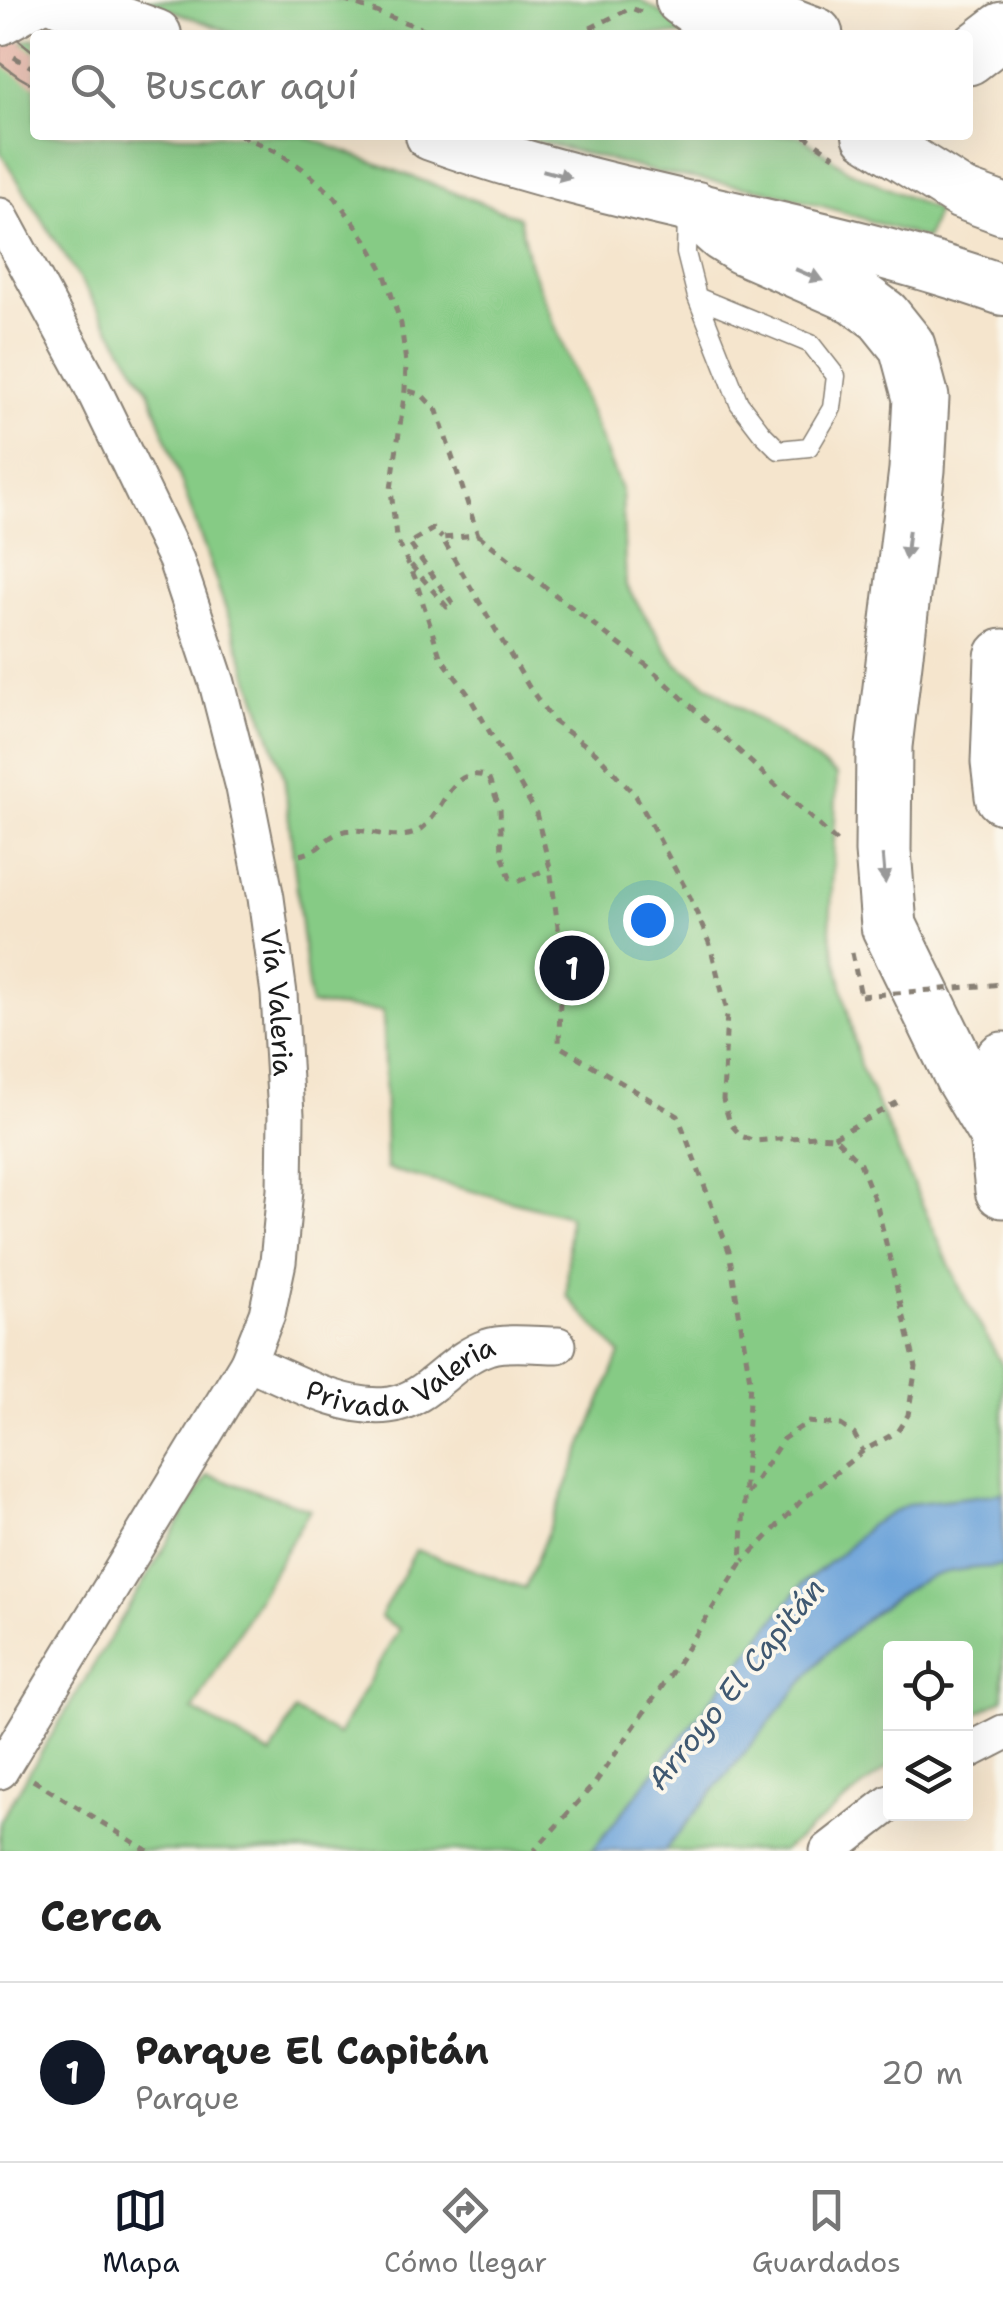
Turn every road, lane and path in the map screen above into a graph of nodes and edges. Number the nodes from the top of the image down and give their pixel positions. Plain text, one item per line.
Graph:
1 (40, 0) edge
2 (60, 0) edge
3 (342, 0) edge
4 (694, 13) edge
5 (0, 22) edge
6 (142, 30) edge
7 (426, 30) edge
8 (586, 30) edge
9 (801, 30) edge
10 (1003, 30) edge
11 (983, 77) edge
12 (251, 140) edge
13 (445, 140) edge
14 (877, 140) edge
15 (982, 201) edge
16 (692, 208) junction
17 (0, 216) edge
18 (1003, 290) edge
19 (697, 297) junction
20 (409, 391) dead end
21 (395, 527) junction
22 (478, 535) junction
23 (442, 538) junction
24 (1003, 657) edge
25 (1003, 796) edge
26 (844, 849) dead end
27 (300, 855) dead end
28 (550, 868) junction
29 (851, 950) dead end
30 (1003, 984) edge
31 (1003, 1060) edge
32 (898, 1102) dead end
33 (997, 1135) junction
34 (834, 1137) junction
35 (1003, 1190) edge
36 (558, 1345) dead end
37 (248, 1362) junction
38 (862, 1451) junction
39 (745, 1496) junction
40 (742, 1564) junction
41 (1003, 1733) edge
42 (973, 1748) edge
43 (16, 1776) edge
44 (883, 1808) edge
45 (148, 1851) edge
46 (534, 1851) edge
47 (828, 1851) edge

1 - 5 street
2 - 6 main road
3 - 7 path
4 - 8 path
4 - 9 main road
10 - 11 main road
12 - 21 path
13 -> 16 main road
14 - 15 main road
16 - 18 main road
16 - 19 lane
16 -> 33 main road
17 - 37 street, Vía Valeria
19 - 19 lane
20 - 22 path
21 - 23 path
21 - 28 path
22 - 23 path
22 - 26 path
23 - 34 path
24 - 25 main road
27 - 28 path
28 - 39 path
29 - 30 path, bridge
31 - 33 main road
32 - 34 path
33 - 35 main road
34 - 38 path
36 - 37 street, Privada Valeria
37 - 43 street, Vía Valeria
38 - 39 path
38 - 40 path
39 - 40 path
40 - 46 path
41 - 42 street
43 - 45 path
44 - 47 street

